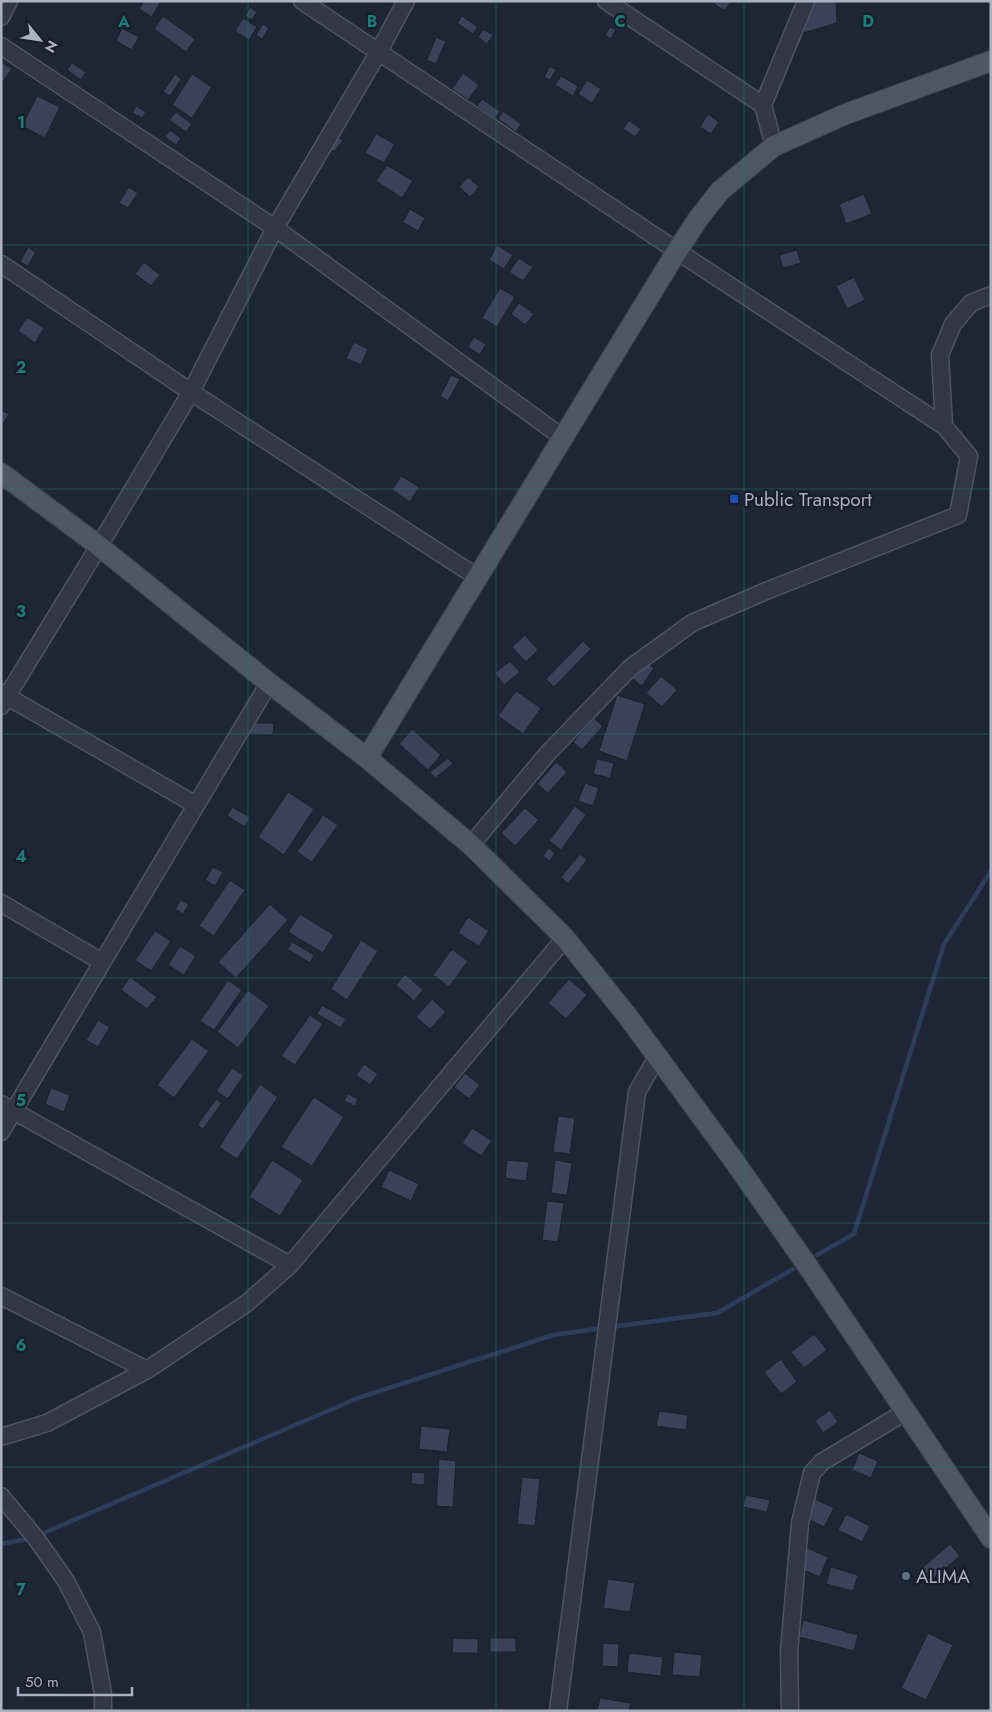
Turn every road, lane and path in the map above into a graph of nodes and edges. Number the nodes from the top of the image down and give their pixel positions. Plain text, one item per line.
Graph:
1 (9, 1) edge
2 (302, 1) edge
3 (406, 1) edge
4 (606, 1) edge
5 (806, 1) edge
6 (1, 17) edge
7 (1, 46) edge
8 (378, 52) junction
9 (991, 61) edge
10 (763, 104) junction
11 (774, 146) junction
12 (275, 228) junction
13 (677, 251) junction
14 (1, 264) edge
15 (991, 295) edge
16 (191, 392) junction
17 (944, 426) junction
18 (562, 437) junction
19 (1, 473) edge
20 (99, 546) junction
21 (477, 577) junction
22 (269, 682) junction
23 (3, 699) edge
24 (367, 758) junction
25 (196, 805) junction
26 (471, 845) junction
27 (1, 903) edge
28 (565, 938) junction
29 (102, 962) junction
30 (657, 1057) junction
31 (7, 1108) edge
32 (1, 1132) edge
33 (290, 1265) junction
34 (1, 1296) edge
35 (147, 1370) junction
36 (905, 1412) junction
37 (1, 1437) edge
38 (1, 1496) edge
39 (991, 1538) edge
40 (103, 1711) edge
41 (558, 1711) edge
42 (790, 1711) edge

1 - 6 street
2 - 8 street
3 - 8 street
4 - 10 street
5 - 10 street
7 - 12 street
8 - 12 street
8 - 13 street
9 - 11 main road
10 - 11 street
11 - 13 main road
12 - 16 street
12 - 18 street
13 - 17 street
13 - 18 main road
14 - 16 street
15 - 17 street
16 - 20 street
16 - 21 street
17 - 26 street
18 - 21 main road
19 - 20 main road
20 - 22 main road
20 - 23 street
21 - 24 main road
22 - 24 main road
22 - 25 street
23 - 25 street
24 - 26 main road
25 - 29 street
26 - 28 main road
27 - 29 street
28 - 30 main road
28 - 33 street
29 - 31 street
30 - 36 main road
30 - 41 street
31 - 32 street
31 - 33 street
33 - 35 street
34 - 35 street
35 - 37 street
36 - 39 main road
36 - 42 street
38 - 40 street

